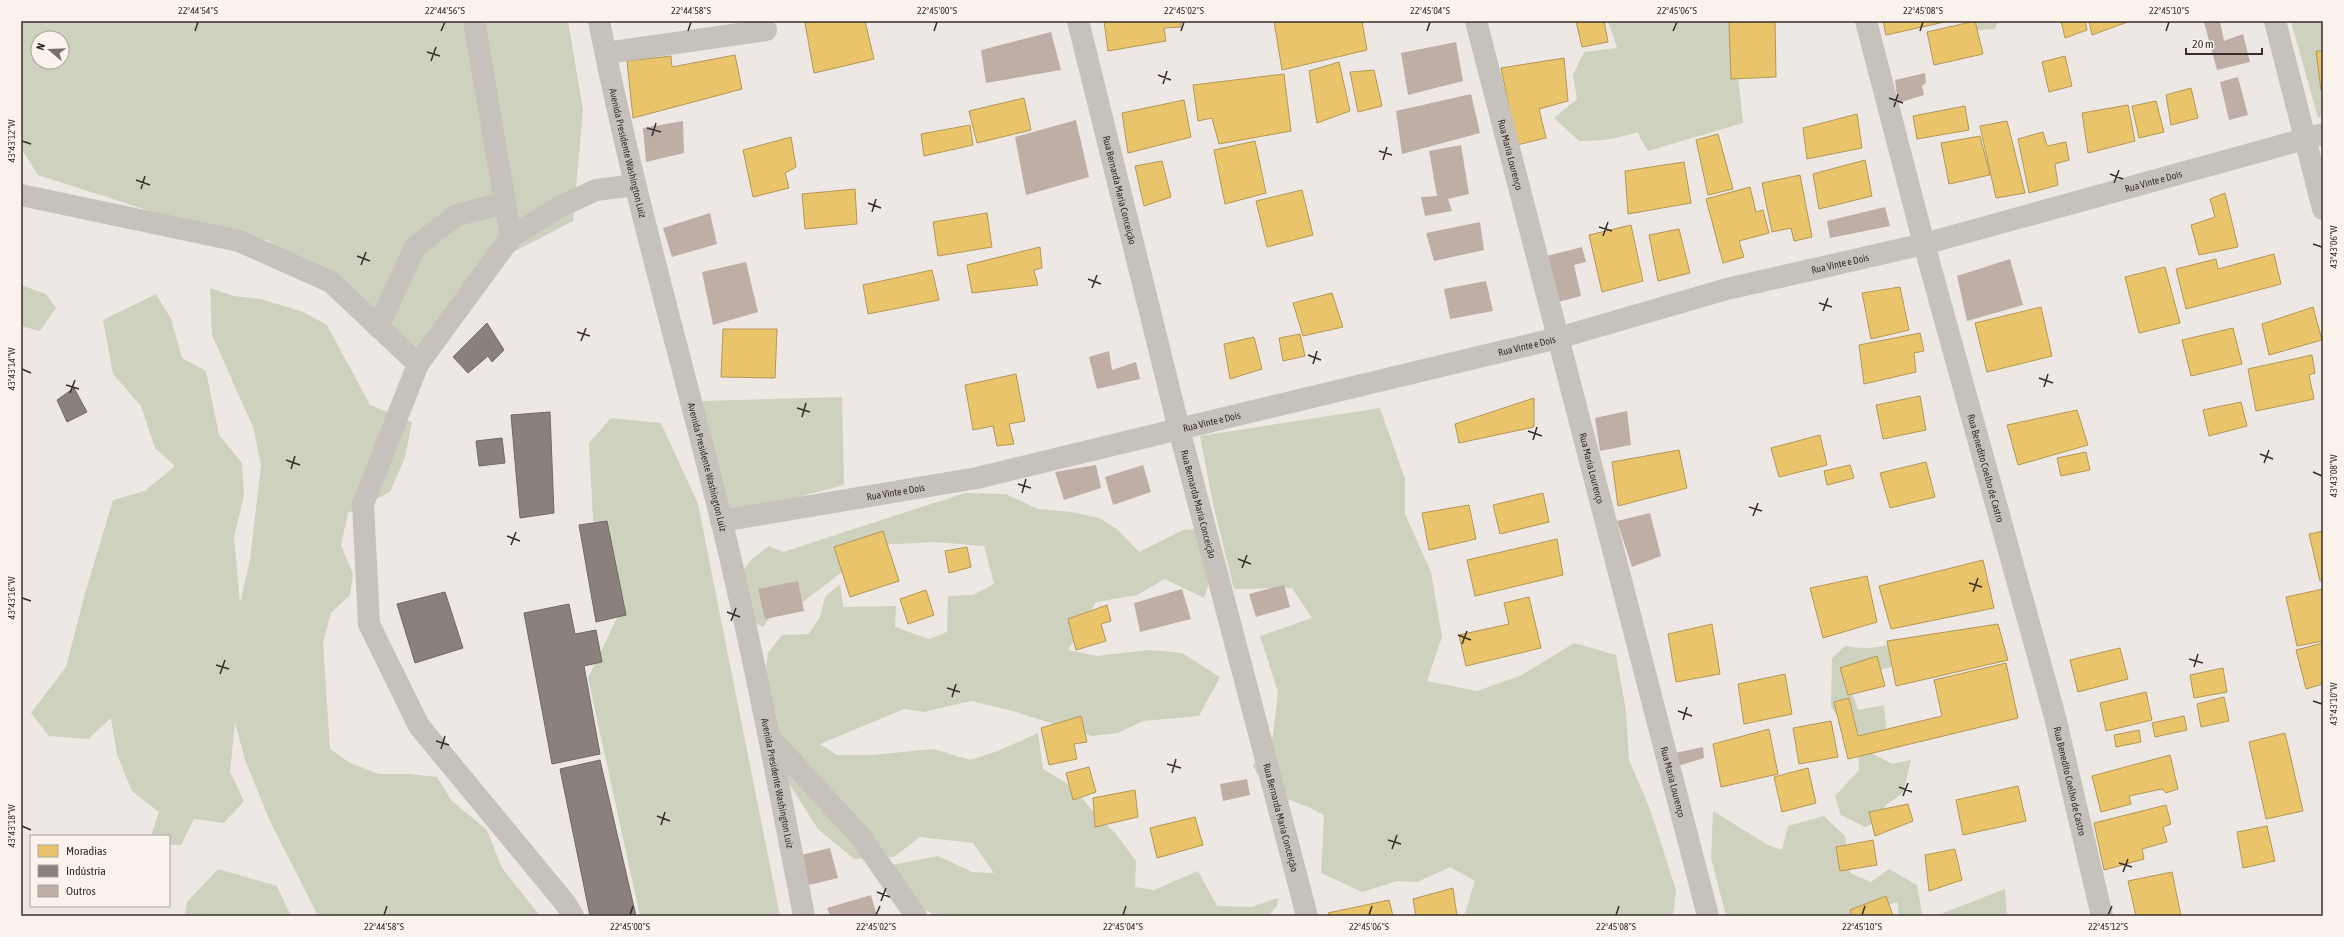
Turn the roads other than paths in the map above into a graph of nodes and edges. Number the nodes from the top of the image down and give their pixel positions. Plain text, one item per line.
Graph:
1 (474, 21) edge
2 (599, 21) edge
3 (1078, 21) edge
4 (1476, 21) edge
5 (1866, 21) edge
6 (2275, 21) edge
7 (766, 30) dead end
8 (606, 53) junction
9 (2314, 136) edge
10 (635, 185) junction
11 (21, 196) edge
12 (504, 203) junction
13 (2323, 209) edge
14 (511, 237) junction
15 (1924, 244) junction
16 (378, 326) junction
17 (1558, 338) junction
18 (418, 364) junction
19 (1179, 429) junction
20 (721, 521) junction
21 (769, 737) junction
22 (573, 916) edge
23 (804, 916) edge
24 (916, 916) edge
25 (1307, 916) edge
26 (1708, 916) edge
27 (2102, 916) edge

1 - 12 street
2 - 8 street, Avenida Presidente Washington Luiz
3 - 19 street, Rua Bernarda Maria Conceição
4 - 17 street, Rua Maria Lourenço
5 - 15 street, Rua Benedito Coelho de Castro
6 - 9 street
7 - 8 street
8 - 10 street, Avenida Presidente Washington Luiz
9 - 13 street
9 - 15 street, Rua Vinte e Dois
10 - 14 street
10 - 20 street, Avenida Presidente Washington Luiz
11 - 16 street
12 - 14 street
12 - 16 street
14 - 18 street
15 - 17 street, Rua Vinte e Dois
15 - 27 street, Rua Benedito Coelho de Castro
16 - 18 street
17 - 19 street, Rua Vinte e Dois
17 - 26 street, Rua Maria Lourenço
18 - 22 street
19 - 20 street, Rua Vinte e Dois
19 - 25 street, Rua Bernarda Maria Conceição
20 - 21 street, Avenida Presidente Washington Luiz
21 - 23 street, Avenida Presidente Washington Luiz
21 - 24 street

